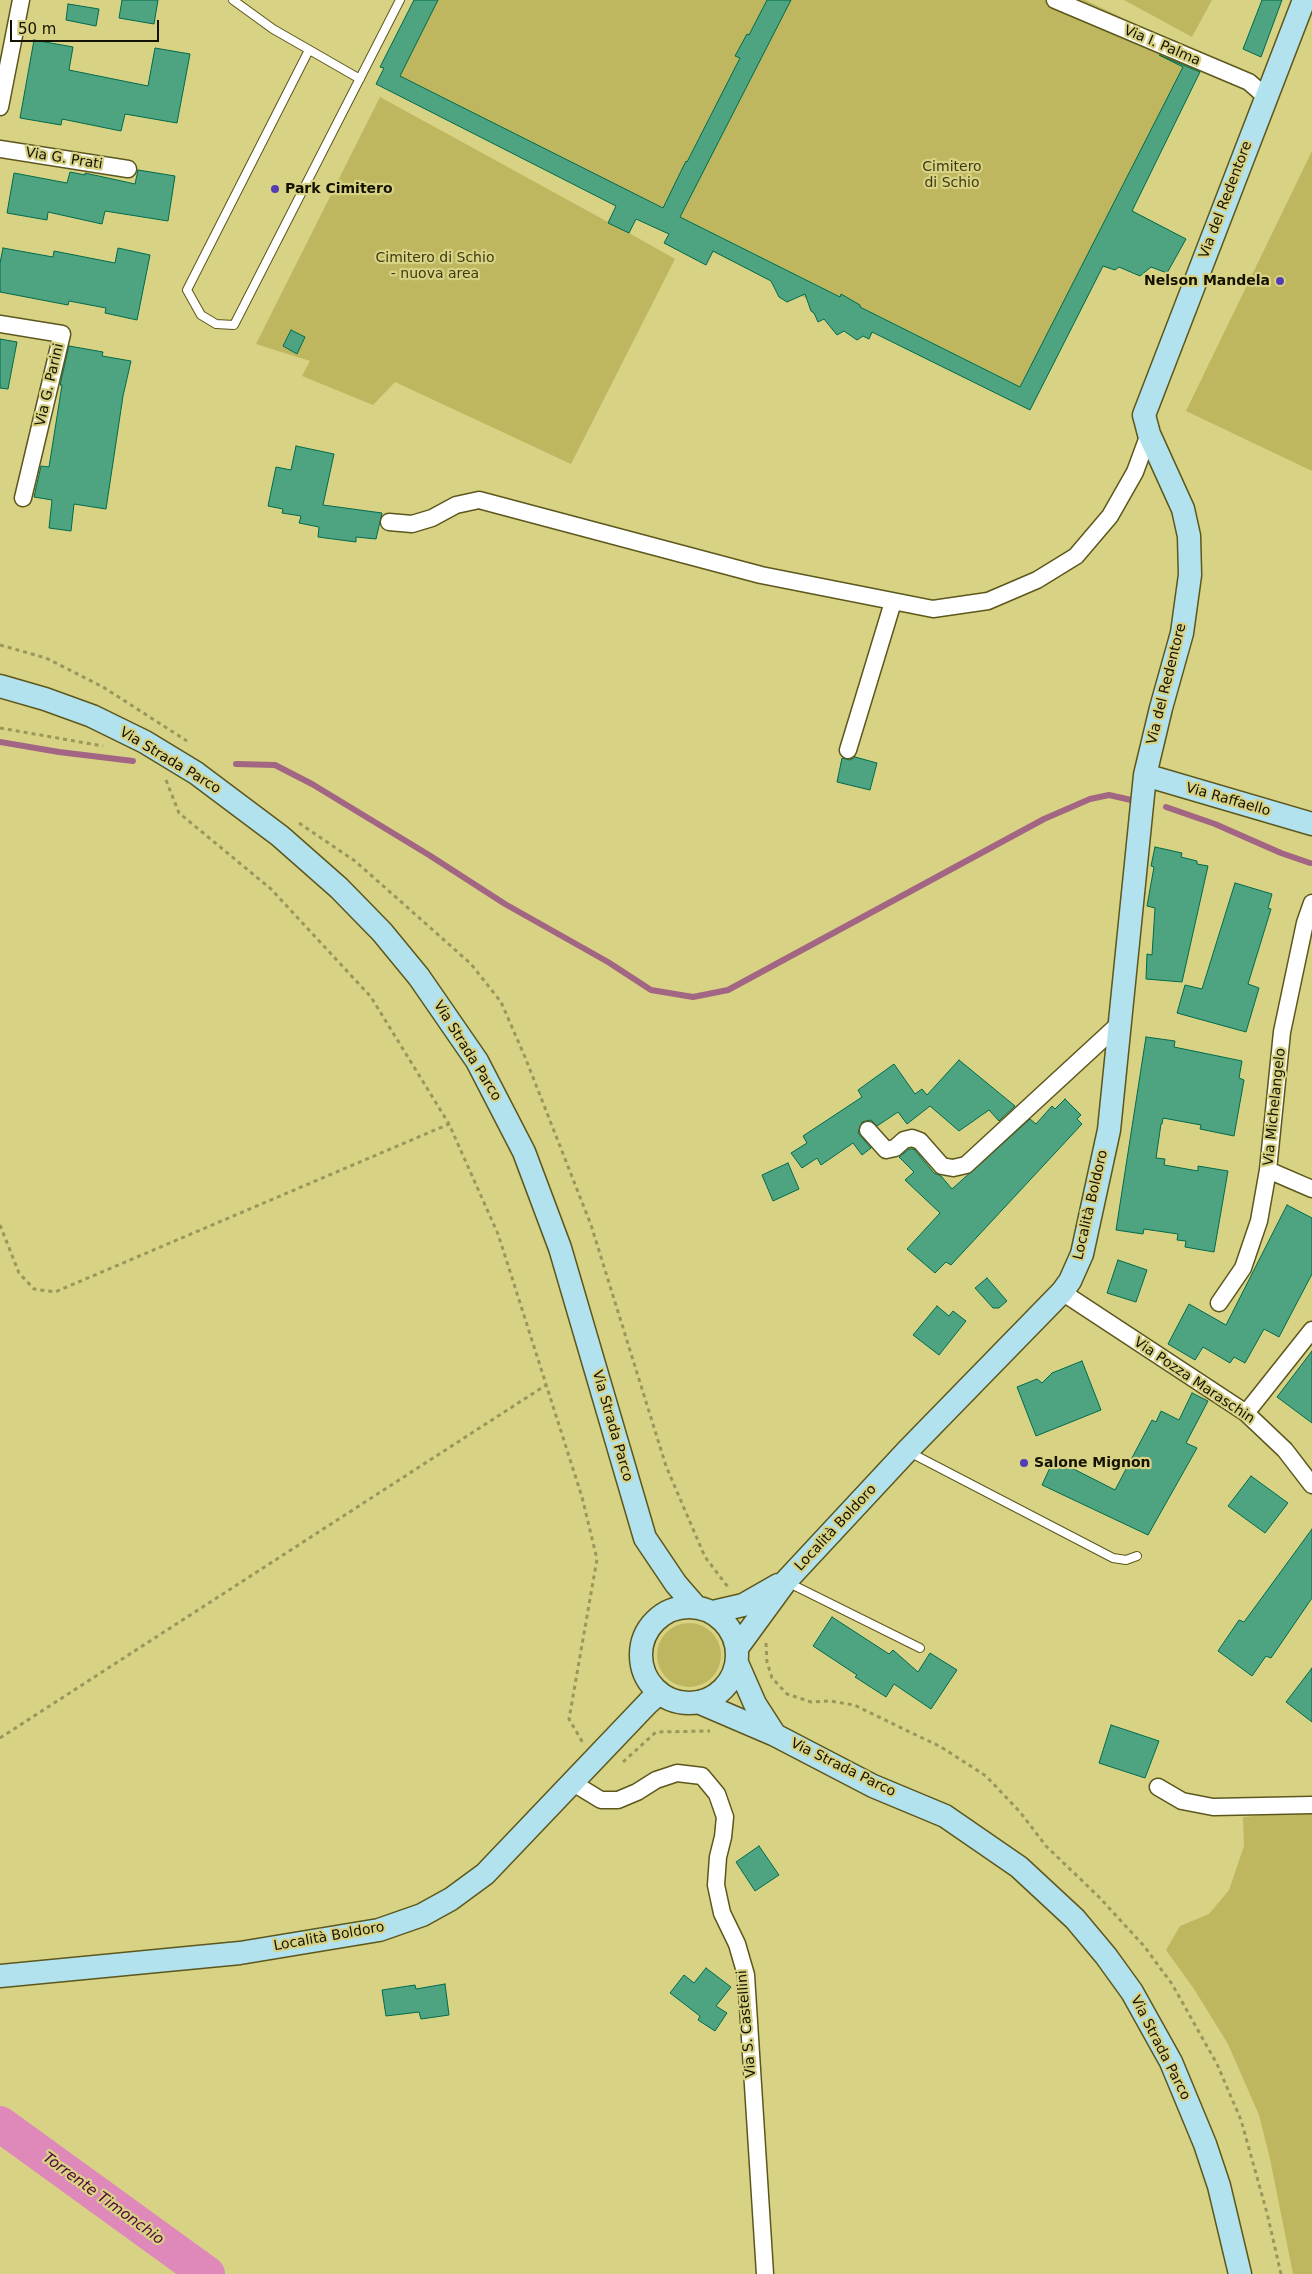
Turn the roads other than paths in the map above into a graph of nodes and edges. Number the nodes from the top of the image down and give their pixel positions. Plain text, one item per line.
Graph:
1 (21, 0) edge
2 (233, 0) edge
3 (400, 0) edge
4 (1055, 0) edge
5 (1304, 0) edge
6 (309, 50) junction
7 (360, 79) junction
8 (1265, 96) junction
9 (0, 107) edge
10 (0, 149) edge
11 (128, 169) dead end
12 (0, 324) edge
13 (1149, 434) junction
14 (23, 498) dead end
15 (389, 522) dead end
16 (893, 602) junction
17 (0, 686) edge
18 (848, 750) dead end
19 (1144, 785) junction
20 (1312, 824) edge
21 (1312, 903) edge
22 (1119, 1024) junction
23 (868, 1130) dead end
24 (1268, 1170) junction
25 (1312, 1190) edge
26 (1062, 1292) junction
27 (1219, 1304) dead end
28 (1312, 1330) edge
29 (1246, 1413) junction
30 (907, 1452) junction
31 (1312, 1485) edge
32 (1137, 1556) dead end
33 (786, 1581) junction
34 (704, 1610) junction
35 (749, 1614) junction
36 (920, 1648) dead end
37 (737, 1656) junction
38 (659, 1694) junction
39 (698, 1702) junction
40 (775, 1735) junction
41 (573, 1783) junction
42 (1158, 1787) dead end
43 (1312, 1805) edge
44 (0, 1976) edge
45 (765, 2274) edge
46 (1240, 2274) edge

1 - 9 street
2 - 6 lane
3 - 7 lane
4 - 8 street, Via I. Palma
5 - 8 street, Via del Redentore
6 - 7 lane
6 - 7 lane
8 - 13 street, Via del Redentore
10 - 11 street, Via G. Prati
12 - 14 street, Via G. Parini
13 - 16 street
13 - 19 street, Via del Redentore
15 - 16 street
16 - 18 street
17 - 34 street, Via Strada Parco
19 - 20 street, Via Raffaello
19 - 22 street, Località Boldoro
21 - 24 street, Via Michelangelo
22 - 23 street
22 - 26 street, Località Boldoro
24 - 25 street
24 - 27 street, Via Michelangelo
26 - 29 street, Via Pozza Maraschin
26 - 30 street, Località Boldoro
28 - 29 street
29 - 31 street, Via Pozza Maraschin
30 - 32 lane
30 - 33 street, Località Boldoro
33 - 35 street, Località Boldoro
33 - 36 lane
34 - 35 street
34 - 37 street
34 - 38 street
35 - 37 street, Località Boldoro
37 - 39 street
37 - 40 street, Via Strada Parco
38 - 39 street
38 - 41 street, Località Boldoro
39 - 40 street, Via Strada Parco
40 - 46 street, Via Strada Parco
41 - 44 street, Località Boldoro
41 - 45 street, Via S. Castellini
42 - 43 street

